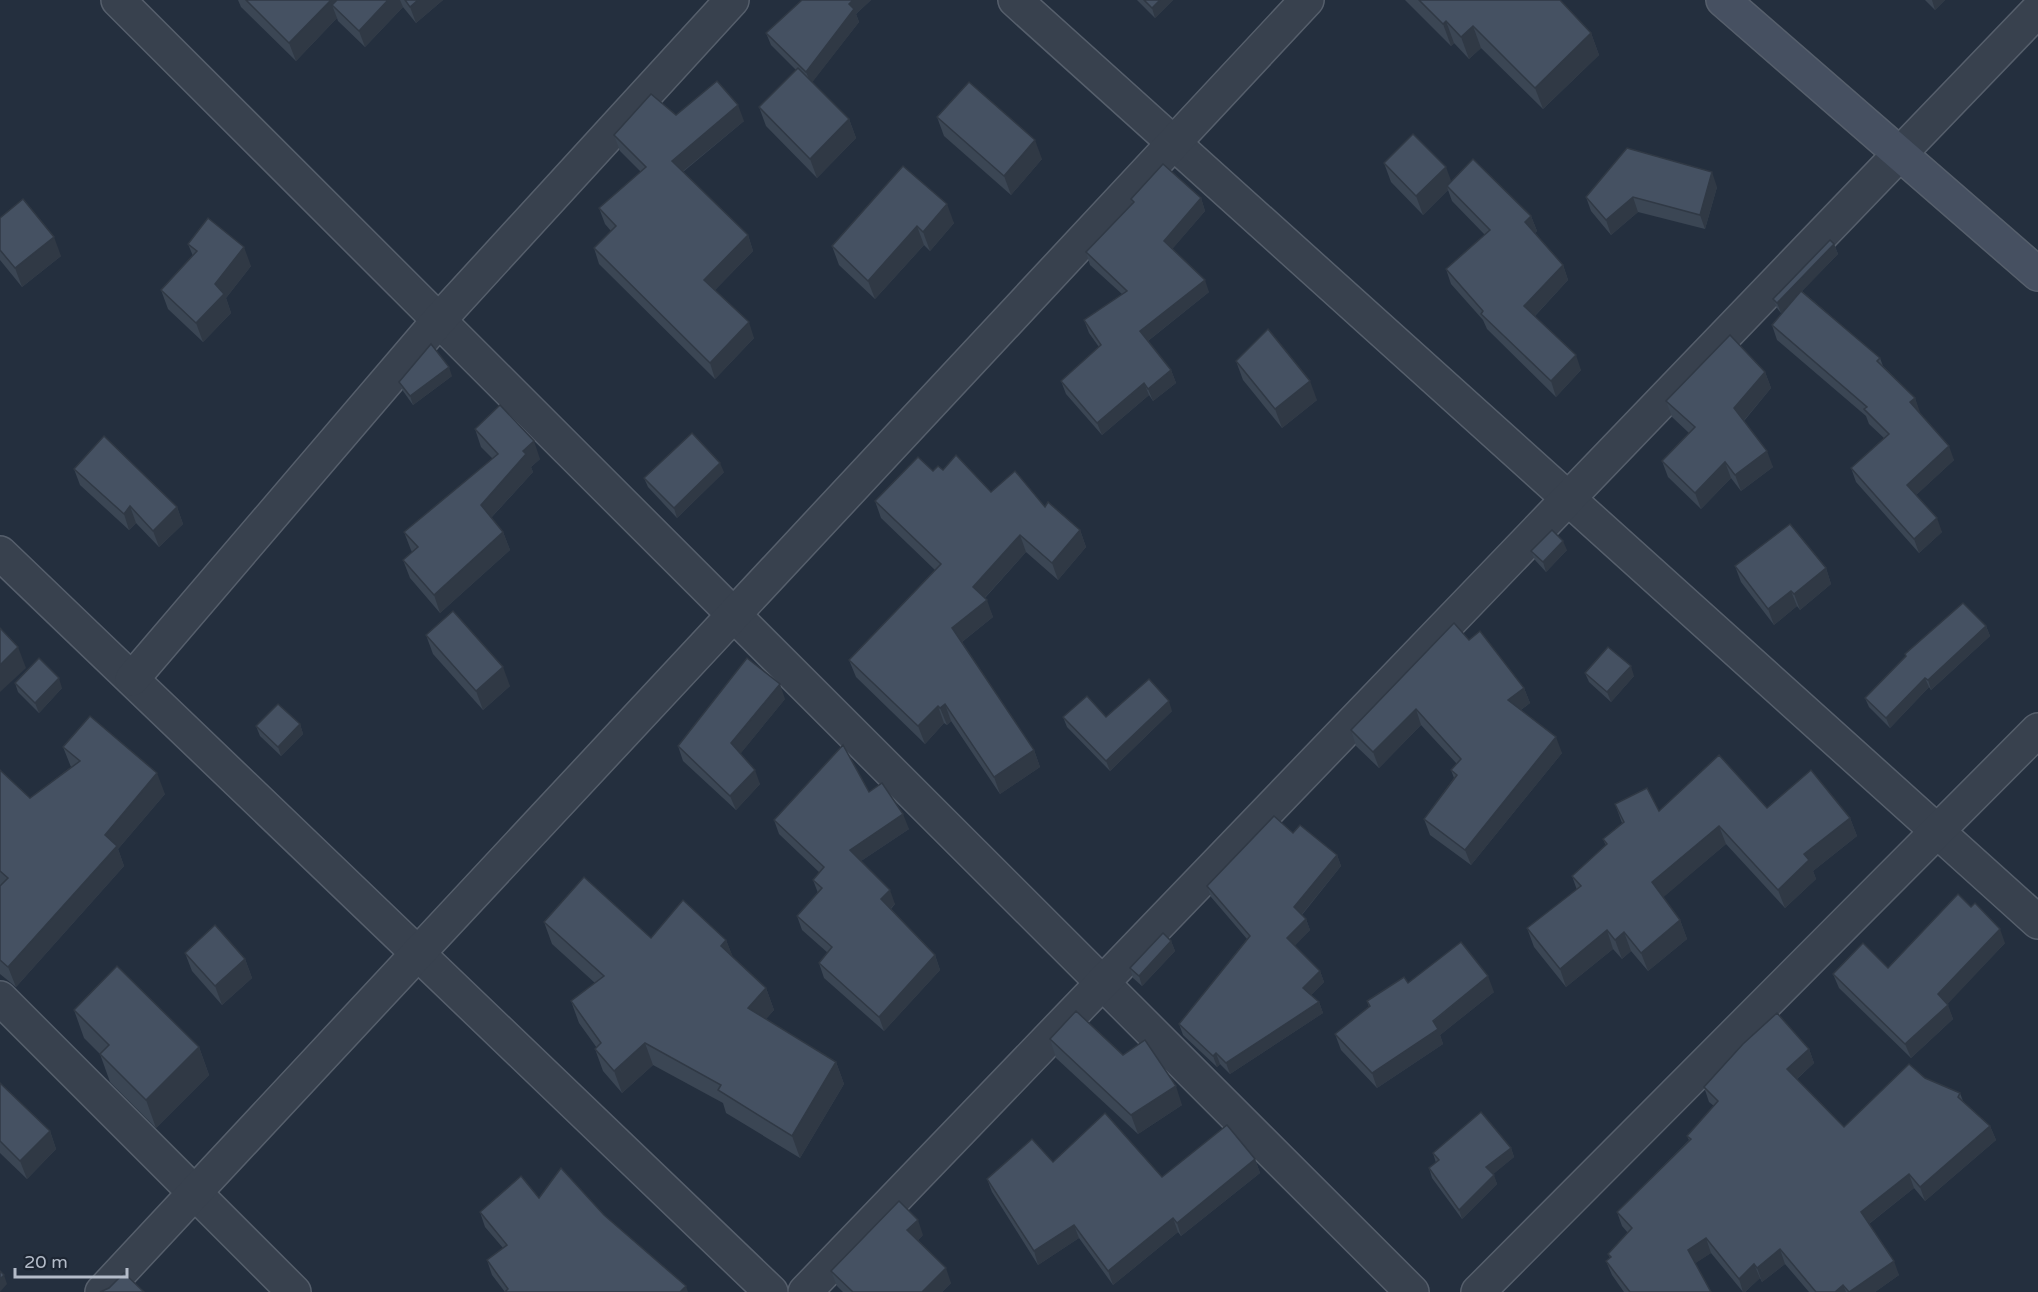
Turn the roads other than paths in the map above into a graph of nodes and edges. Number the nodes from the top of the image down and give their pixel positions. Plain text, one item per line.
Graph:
1 (118, 0) edge
2 (732, 0) edge
3 (1016, 0) edge
4 (1307, 0) edge
5 (1723, 0) edge
6 (2038, 10) edge
7 (1174, 143) junction
8 (1901, 155) junction
9 (2038, 274) edge
10 (439, 320) junction
11 (1569, 499) junction
12 (0, 553) edge
13 (734, 615) junction
14 (132, 679) junction
15 (2038, 730) edge
16 (1937, 831) junction
17 (2038, 922) edge
18 (419, 952) junction
19 (1103, 983) junction
20 (0, 998) edge
21 (195, 1192) junction
22 (102, 1292) edge
23 (294, 1292) edge
24 (771, 1292) edge
25 (805, 1292) edge
26 (1412, 1292) edge
27 (1478, 1292) edge

1 - 10 street
2 - 10 street
3 - 7 street
4 - 7 street
5 - 8 street
6 - 8 street
7 - 11 street
7 - 13 street
8 - 9 street
8 - 11 street
10 - 13 street
10 - 14 street
11 - 16 street
11 - 19 street
12 - 14 street
13 - 18 street
13 - 19 street
14 - 18 street
15 - 16 street
16 - 17 street
16 - 27 street
18 - 21 street
18 - 24 street
19 - 25 street
19 - 26 street
20 - 21 street
21 - 22 street
21 - 23 street

